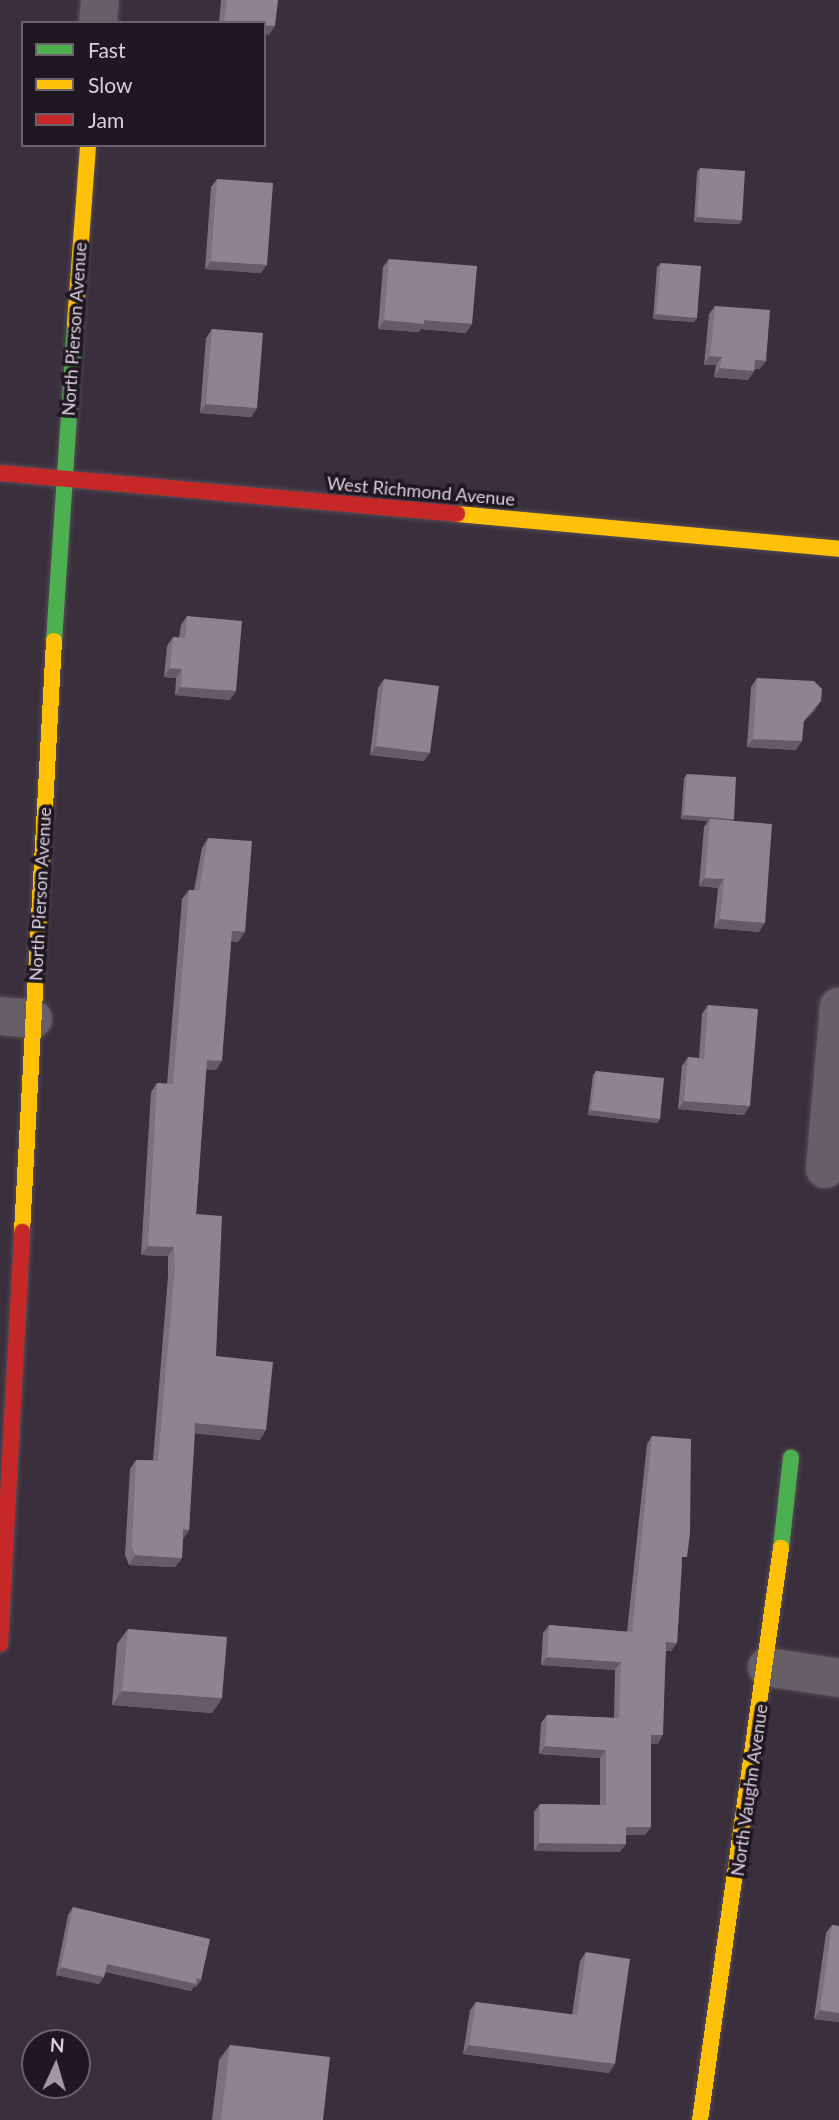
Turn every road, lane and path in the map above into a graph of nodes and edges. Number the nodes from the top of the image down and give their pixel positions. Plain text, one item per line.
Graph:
1 (100, 0) edge
2 (98, 21) edge
3 (88, 147) edge
4 (0, 473) edge
5 (63, 478) junction
6 (839, 549) edge
7 (839, 1007) edge
8 (16, 1017) edge
9 (825, 1169) dead end
10 (791, 1458) dead end
11 (0, 1644) edge
12 (767, 1667) junction
13 (839, 1678) edge
14 (700, 2120) edge

1 - 2 street
3 - 5 street, North Pierson Avenue
4 - 5 street, West Richmond Avenue
5 - 6 street, West Richmond Avenue
5 - 8 street, North Pierson Avenue
7 - 9 street
8 - 11 street, North Pierson Avenue
10 - 12 street, North Vaughn Avenue
12 - 13 street
12 - 14 street, North Vaughn Avenue

